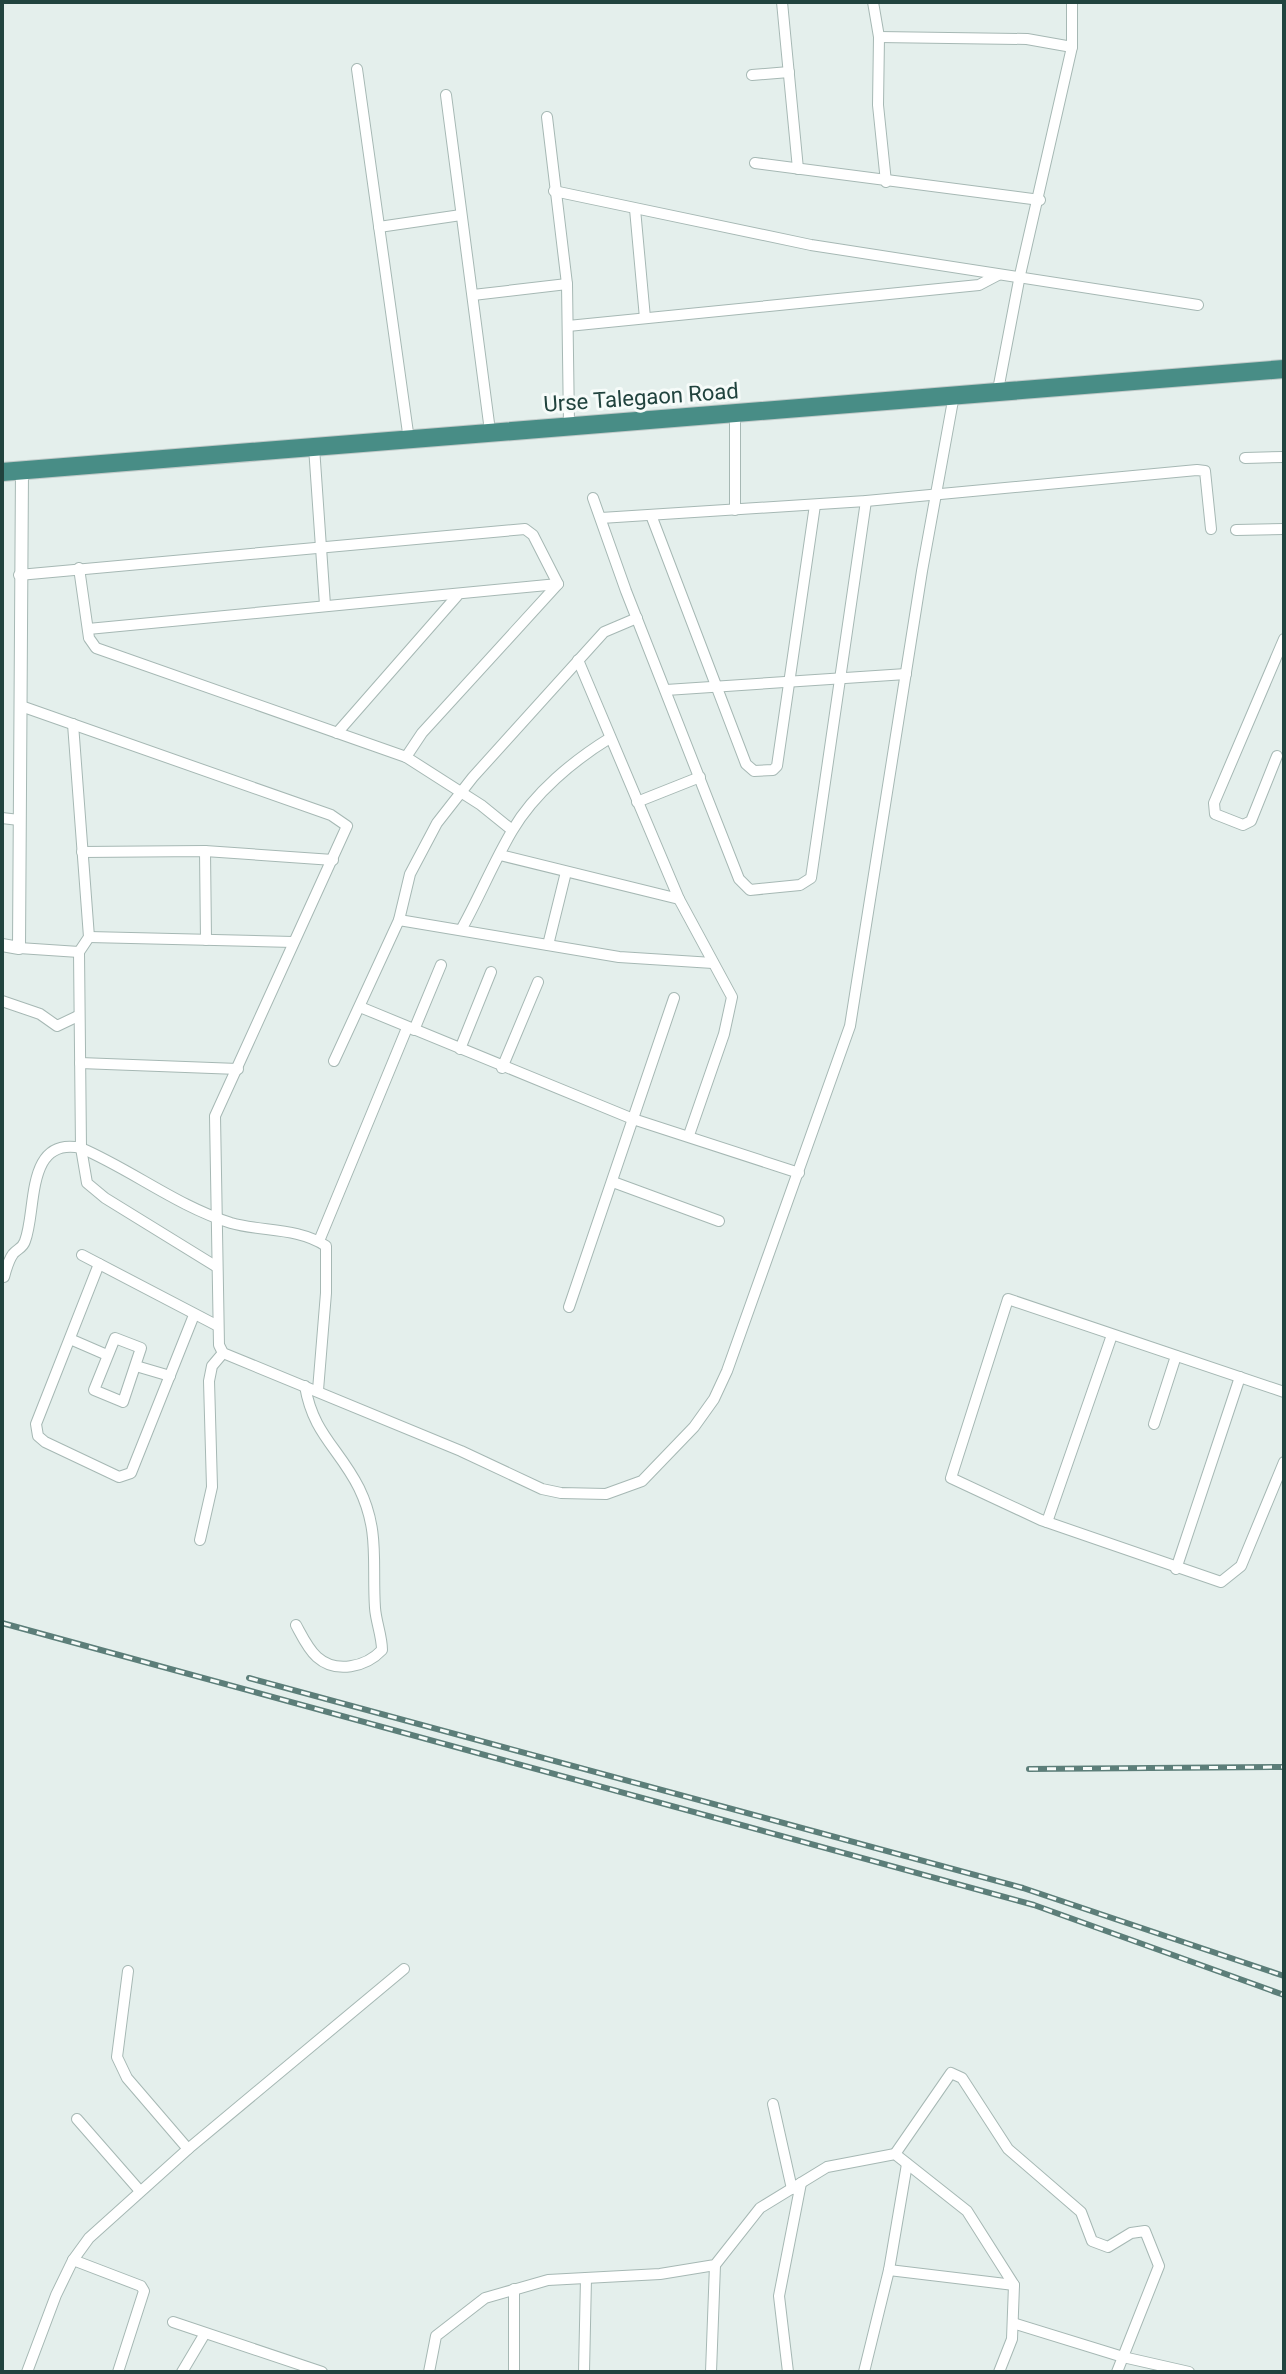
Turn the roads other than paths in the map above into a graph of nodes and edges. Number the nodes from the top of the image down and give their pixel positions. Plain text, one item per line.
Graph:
1 (782, 2) edge
2 (873, 2) edge
3 (1072, 2) edge
4 (879, 37) junction
5 (1072, 47) junction
6 (357, 69) dead end
7 (789, 72) junction
8 (752, 75) dead end
9 (446, 95) dead end
10 (547, 117) dead end
11 (755, 163) dead end
12 (798, 169) junction
13 (886, 182) junction
14 (554, 191) junction
15 (1040, 200) junction
16 (635, 209) junction
17 (461, 215) junction
18 (379, 227) junction
19 (998, 275) junction
20 (1020, 275) junction
21 (567, 284) junction
22 (473, 295) junction
23 (1198, 305) dead end
24 (645, 318) junction
25 (568, 326) junction
26 (1284, 369) edge
27 (998, 390) junction
28 (954, 395) junction
29 (735, 415) junction
30 (569, 425) junction
31 (490, 431) junction
32 (409, 440) junction
33 (314, 447) junction
34 (1284, 457) edge
35 (1245, 458) dead end
36 (22, 470) junction
37 (2, 472) edge
38 (936, 494) junction
39 (593, 498) dead end
40 (866, 501) junction
41 (815, 505) junction
42 (735, 510) junction
43 (651, 515) junction
44 (601, 518) junction
45 (1211, 529) dead end
46 (1284, 529) edge
47 (1236, 530) dead end
48 (320, 545) junction
49 (79, 568) junction
50 (19, 575) junction
51 (558, 584) junction
52 (457, 596) junction
53 (325, 605) junction
54 (637, 618) junction
55 (88, 629) junction
56 (1284, 639) edge
57 (578, 660) junction
58 (906, 674) junction
59 (841, 678) junction
60 (790, 681) junction
61 (718, 686) junction
62 (666, 690) junction
63 (21, 706) junction
64 (73, 724) junction
65 (337, 733) junction
66 (610, 738) junction
67 (1277, 756) dead end
68 (406, 757) junction
69 (700, 777) junction
70 (461, 792) junction
71 (637, 802) junction
72 (2, 818) edge
73 (19, 820) junction
74 (512, 830) junction
75 (205, 851) junction
76 (82, 852) junction
77 (500, 855) junction
78 (333, 860) junction
79 (566, 872) junction
80 (679, 899) junction
81 (399, 920) junction
82 (461, 930) junction
83 (89, 937) junction
84 (206, 940) junction
85 (293, 942) junction
86 (2, 945) edge
87 (548, 945) junction
88 (19, 948) junction
89 (79, 952) junction
90 (713, 963) junction
91 (441, 965) dead end
92 (491, 972) dead end
93 (538, 982) dead end
94 (674, 998) dead end
95 (2, 1001) edge
96 (360, 1007) junction
97 (78, 1016) junction
98 (411, 1029) junction
99 (460, 1049) junction
100 (334, 1061) dead end
101 (80, 1063) junction
102 (502, 1068) junction
103 (238, 1069) junction
104 (633, 1119) junction
105 (689, 1135) junction
106 (81, 1148) junction
107 (799, 1173) junction
108 (613, 1182) junction
109 (215, 1217) junction
110 (719, 1221) dead end
111 (319, 1241) junction
112 (82, 1255) dead end
113 (99, 1264) junction
114 (217, 1267) junction
115 (4, 1277) dead end
116 (569, 1307) dead end
117 (194, 1315) junction
118 (218, 1326) junction
119 (1112, 1335) junction
120 (70, 1339) junction
121 (223, 1353) junction
122 (107, 1355) junction
123 (1176, 1356) junction
124 (136, 1366) junction
125 (170, 1376) junction
126 (1240, 1377) junction
127 (305, 1386) junction
128 (318, 1390) junction
129 (1284, 1392) edge
130 (1154, 1424) dead end
131 (1284, 1462) edge
132 (1047, 1522) junction
133 (200, 1540) dead end
134 (1176, 1569) junction
135 (296, 1625) dead end
136 (404, 1969) dead end
137 (128, 1971) dead end
138 (773, 2104) dead end
139 (77, 2119) dead end
140 (188, 2149) junction
141 (895, 2154) junction
142 (907, 2164) junction
143 (796, 2186) junction
144 (140, 2191) junction
145 (73, 2260) junction
146 (715, 2265) junction
147 (889, 2270) junction
148 (586, 2278) junction
149 (1014, 2285) junction
150 (514, 2289) junction
151 (173, 2322) dead end
152 (1013, 2323) junction
153 (204, 2335) junction
154 (1123, 2357) junction
155 (864, 2370) edge
156 (27, 2372) edge
157 (118, 2372) edge
158 (182, 2372) edge
159 (322, 2372) edge
160 (429, 2372) edge
161 (514, 2372) edge
162 (584, 2372) edge
163 (711, 2372) edge
164 (788, 2372) edge
165 (878, 2372) edge
166 (999, 2372) edge
167 (1117, 2372) edge
168 (1189, 2372) edge

1 - 7 street
2 - 4 street
3 - 5 street
4 - 5 street
4 - 13 street
5 - 15 street
6 - 18 street
7 - 8 street
7 - 12 street
9 - 17 street
10 - 14 street
11 - 12 street
12 - 13 street
13 - 15 street
14 - 16 street
14 - 21 street
15 - 20 street
16 - 19 street
16 - 24 street
17 - 18 street
17 - 22 street
18 - 32 street
19 - 20 street
19 - 24 street
20 - 23 street
20 - 27 street
21 - 22 street
21 - 25 street
22 - 31 street
24 - 25 street
25 - 30 street
26 - 27 highway, Urse Talegaon Road
27 - 28 highway, Urse Talegaon Road
28 - 29 highway, Urse Talegaon Road
28 - 38 street
29 - 30 highway, Urse Talegaon Road
29 - 42 street
30 - 31 highway, Urse Talegaon Road
31 - 32 highway, Urse Talegaon Road
32 - 33 highway, Urse Talegaon Road
33 - 36 highway, Urse Talegaon Road
33 - 48 street
34 - 35 street
36 - 37 highway, Urse Talegaon Road
36 - 50 street
38 - 40 street
38 - 45 street
38 - 58 street
39 - 44 street
40 - 41 street
40 - 59 street
41 - 42 street
41 - 60 street
42 - 43 street
43 - 44 street
43 - 61 street
44 - 54 street
46 - 47 street
48 - 49 street
48 - 51 street
48 - 53 street
49 - 50 street
49 - 55 street
50 - 63 street
51 - 52 street
51 - 68 street
52 - 53 street
52 - 65 street
53 - 55 street
54 - 57 street
54 - 62 street
55 - 65 street
56 - 67 street
57 - 66 street
57 - 70 street
58 - 59 street
58 - 107 street
59 - 60 street
59 - 69 street
60 - 61 street
60 - 61 street
61 - 62 street
62 - 69 street
63 - 64 street
63 - 73 street
64 - 76 street
64 - 78 street
65 - 68 street
66 - 71 street
66 - 74 street
68 - 70 street
69 - 71 street
70 - 74 street
70 - 81 street
71 - 80 street
72 - 73 street
73 - 88 street
74 - 77 street
75 - 76 street
75 - 78 street
75 - 84 street
76 - 83 street
77 - 79 street
77 - 82 street
78 - 85 street
79 - 80 street
79 - 87 street
80 - 90 street
81 - 82 street
81 - 96 street
82 - 87 street
83 - 84 street
83 - 89 street
84 - 85 street
85 - 103 street
86 - 88 street
87 - 90 street
88 - 89 street
89 - 97 street
90 - 105 street
91 - 98 street
92 - 99 street
93 - 102 street
94 - 104 street
95 - 97 street
96 - 98 street
96 - 100 street
97 - 101 street
98 - 99 street
98 - 111 street
99 - 102 street
101 - 103 street
101 - 106 street
102 - 104 street
103 - 109 street
104 - 105 street
104 - 108 street
105 - 107 street
106 - 109 street
106 - 114 street
106 - 115 street
107 - 128 street
108 - 110 street
108 - 116 street
109 - 111 street
109 - 114 street
111 - 128 street
112 - 113 street
113 - 117 street
113 - 120 street
114 - 118 street
117 - 118 street
117 - 125 street
118 - 121 street
119 - 123 street
119 - 132 street
119 - 132 street
120 - 122 street
120 - 125 street
121 - 127 street
121 - 133 street
122 - 124 street
122 - 124 street
123 - 126 street
123 - 130 street
124 - 125 street
126 - 129 street
126 - 134 street
127 - 128 street
127 - 135 street
131 - 134 street
132 - 134 street
136 - 140 street
137 - 140 street
138 - 143 street
139 - 144 street
140 - 144 street
141 - 142 street
141 - 143 street
141 - 154 street
142 - 147 street
142 - 149 street
143 - 146 street
143 - 164 street
144 - 145 street
145 - 156 street
145 - 157 street
146 - 148 street
146 - 163 street
147 - 149 street
147 - 155 street
148 - 150 street
148 - 162 street
149 - 152 street
150 - 160 street
150 - 161 street
151 - 153 street
152 - 154 street
152 - 166 street
153 - 158 street
153 - 159 street
154 - 167 street
154 - 168 street
155 - 165 street

